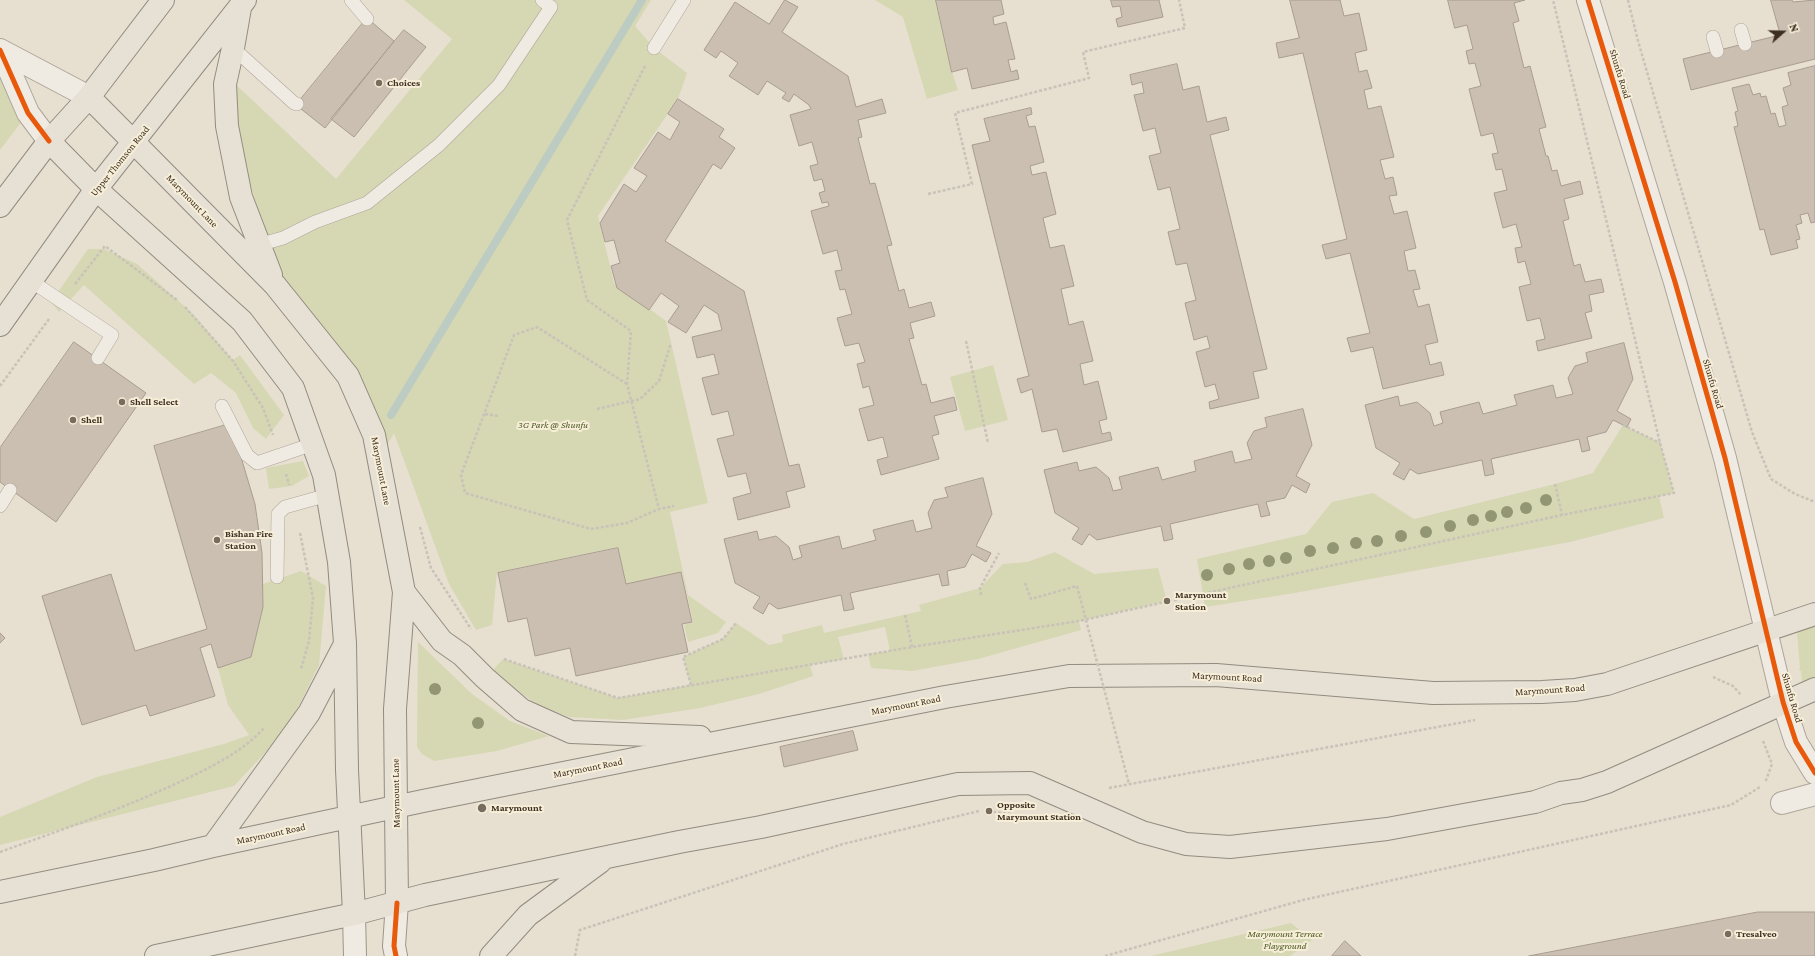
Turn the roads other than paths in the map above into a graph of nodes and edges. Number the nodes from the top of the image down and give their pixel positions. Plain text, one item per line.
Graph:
1 (163, 0) edge
2 (351, 0) edge
3 (542, 0) edge
4 (684, 0) edge
5 (1588, 0) edge
6 (242, 3) edge
7 (367, 19) dead end
8 (1741, 30) dead end
9 (1713, 37) dead end
10 (1745, 44) dead end
11 (233, 48) junction
12 (654, 48) road end
13 (1, 51) edge
14 (1717, 51) dead end
15 (89, 97) junction
16 (297, 104) dead end
17 (49, 142) junction
18 (135, 142) junction
19 (96, 189) junction
20 (0, 206) edge
21 (258, 245) junction
22 (31, 281) junction
23 (275, 285) junction
24 (0, 325) edge
25 (98, 358) dead end
26 (222, 406) dead end
27 (313, 444) junction
28 (10, 490) dead end
29 (328, 495) junction
30 (0, 506) edge
31 (277, 577) dead end
32 (404, 592) junction
33 (1815, 614) edge
34 (1766, 632) junction
35 (345, 643) junction
36 (1815, 689) edge
37 (1782, 702) junction
38 (735, 738) junction
39 (1815, 773) edge
40 (1815, 794) edge
41 (1782, 803) dead end
42 (396, 807) junction
43 (349, 818) junction
44 (213, 846) junction
45 (605, 857) junction
46 (0, 892) edge
47 (397, 903) junction
48 (354, 914) junction
49 (184, 954) edge
50 (156, 956) edge
51 (355, 956) edge
52 (396, 956) edge
53 (491, 956) edge

1 - 15 main road
2 - 7 lane
3 - 21 lane
4 - 12 lane
5 - 34 street, Shunfu Road
6 - 11 main road
6 - 18 main road, Upper Thomson Road
8 - 10 lane
9 - 14 lane
11 - 16 lane
11 - 21 main road
13 - 15 street
13 - 17 street
15 - 17 main road
15 - 18 main road, Marymount Lane
17 - 19 main road
17 - 20 main road
18 - 19 main road, Upper Thomson Road
18 - 23 main road, Marymount Lane
19 - 22 main road, Upper Thomson Road
19 - 27 main road
21 - 23 main road
22 - 24 main road, Upper Thomson Road
22 - 25 lane
23 - 32 main road, Marymount Lane
26 - 27 lane
27 - 29 main road
28 - 30 lane
29 - 31 lane
29 - 35 main road
32 - 38 main road
32 - 42 main road, Marymount Lane
33 - 34 main road, Marymount Road
34 - 37 street, Shunfu Road
34 - 38 main road, Marymount Road
35 - 43 main road
35 - 44 main road
36 - 37 main road
37 - 39 street, Shunfu Road
37 - 45 main road
38 - 42 main road, Marymount Road
40 - 41 street
42 - 43 main road, Marymount Road
42 - 47 main road, Marymount Lane
43 - 44 main road, Marymount Road
43 - 48 main road
44 - 46 main road, Marymount Road
45 - 47 main road
45 - 53 main road
47 - 48 main road
47 - 52 street
48 - 49 main road
48 - 51 street
49 - 50 main road

